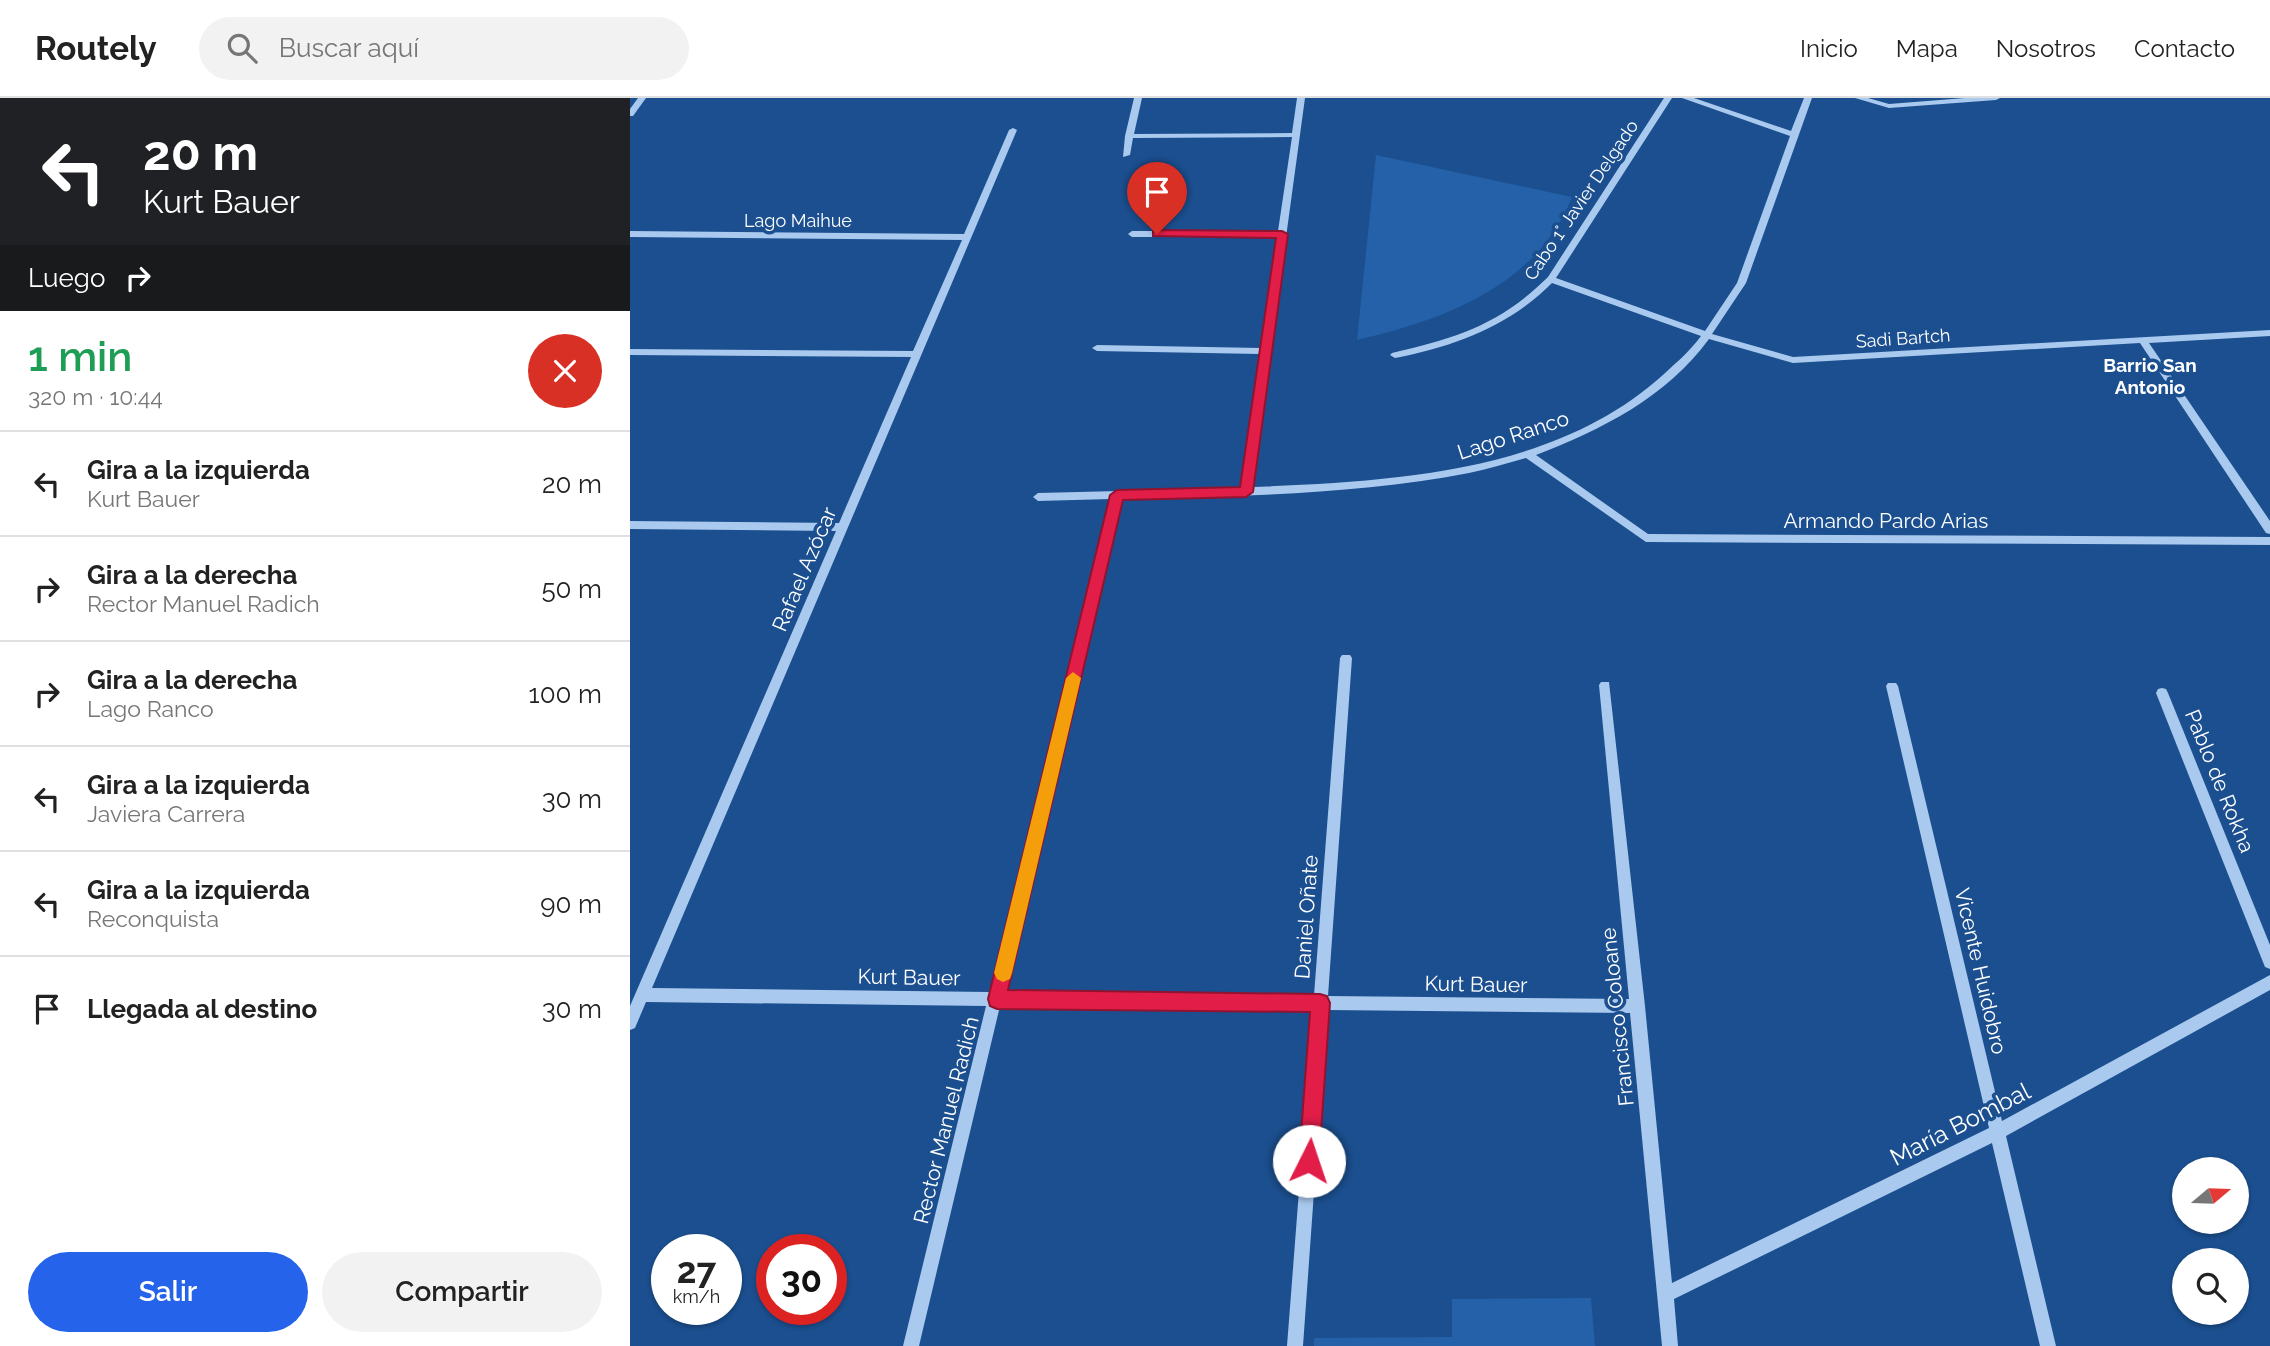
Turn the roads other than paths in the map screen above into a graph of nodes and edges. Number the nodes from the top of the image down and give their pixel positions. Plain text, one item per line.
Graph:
1 (642, 98) edge
2 (1138, 98) edge
3 (1301, 98) edge
4 (1668, 98) edge
5 (1686, 98) edge
6 (1808, 98) edge
7 (1859, 98) edge
8 (1996, 98) edge
9 (630, 114) edge
10 (1013, 130) dead end
11 (1295, 135) junction
12 (1796, 135) junction
13 (1129, 136) junction
14 (1126, 155) dead end
15 (630, 234) edge
16 (1132, 234) dead end
17 (1282, 234) junction
18 (967, 237) junction
19 (1551, 279) junction
20 (2270, 333) edge
21 (1709, 336) junction
22 (2142, 339) junction
23 (1097, 348) dead end
24 (1266, 351) junction
25 (630, 352) edge
26 (916, 354) junction
27 (1395, 355) dead end
28 (1529, 454) junction
29 (1246, 492) junction
30 (1117, 495) junction
31 (1038, 497) dead end
32 (630, 525) edge
33 (843, 527) junction
34 (2270, 530) edge
35 (2270, 541) edge
36 (1346, 658) dead end
37 (1605, 685) dead end
38 (1892, 686) dead end
39 (2162, 693) dead end
40 (2270, 962) edge
41 (2270, 982) edge
42 (642, 995) junction
43 (997, 999) junction
44 (1320, 1003) junction
45 (1638, 1006) junction
46 (630, 1023) edge
47 (1997, 1132) junction
48 (1665, 1296) junction
49 (911, 1346) edge
50 (1295, 1346) edge
51 (1670, 1346) edge
52 (2048, 1346) edge

1 - 9 street
2 - 13 street
3 - 11 street
4 - 19 street, Cabo 1° Javier Delgado
5 - 12 street
6 - 12 street, Lago Ranco
7 - 8 street
10 - 18 street, Rafael Azócar
11 - 13 street
11 - 17 street
12 - 21 street, Lago Ranco
13 - 14 street
15 - 18 street, Lago Maihue
16 - 17 street
17 - 24 street
18 - 26 street, Rafael Azócar
19 - 21 street, Sadi Bartch
19 - 27 street, Cabo 1° Javier Delgado
20 - 22 street, Sadi Bartch
21 - 22 street, Sadi Bartch
21 - 28 street, Lago Ranco
22 - 34 street
23 - 24 street
24 - 29 street
25 - 26 street
26 - 33 street, Rafael Azócar
28 - 29 street, Lago Ranco
28 - 35 street, Armando Pardo Arias
29 - 30 street, Lago Ranco
30 - 31 street, Lago Ranco
30 - 43 street, Rector Manuel Radich
32 - 33 street
33 - 42 street, Rafael Azócar
36 - 44 street, Daniel Oñate
37 - 45 street, Francisco Coloane
38 - 47 street, Vicente Huidobro
39 - 40 street, Pablo de Rokha
41 - 47 street, María Bombal
42 - 43 street, Kurt Bauer
42 - 46 street, Rafael Azócar
43 - 44 street, Kurt Bauer
43 - 49 street, Rector Manuel Radich
44 - 45 street, Kurt Bauer
44 - 50 street, Daniel Oñate
45 - 48 street, Francisco Coloane
47 - 48 street, María Bombal
47 - 52 street, Vicente Huidobro
48 - 51 street, Francisco Coloane

